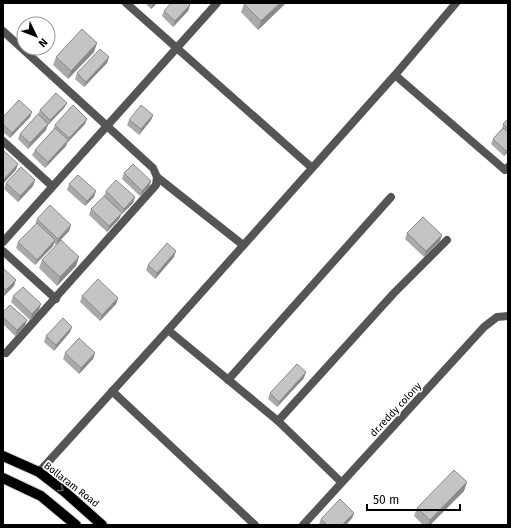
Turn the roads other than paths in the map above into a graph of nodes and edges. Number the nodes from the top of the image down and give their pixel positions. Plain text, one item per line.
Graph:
1 (126, 3) edge
2 (217, 3) edge
3 (456, 3) edge
4 (3, 31) edge
5 (177, 49) junction
6 (395, 75) junction
7 (107, 126) junction
8 (3, 141) edge
9 (311, 167) junction
10 (508, 167) edge
11 (157, 177) junction
12 (52, 186) junction
13 (391, 197) dead end
14 (447, 240) dead end
15 (3, 242) edge
16 (243, 245) junction
17 (3, 251) edge
18 (56, 299) junction
19 (508, 316) edge
20 (168, 330) junction
21 (6, 353) dead end
22 (228, 380) junction
23 (112, 391) junction
24 (278, 421) junction
25 (3, 456) edge
26 (38, 472) junction
27 (3, 478) edge
28 (341, 482) junction
29 (76, 525) edge
30 (102, 525) edge
31 (255, 525) edge
32 (304, 525) edge

1 - 5 street
2 - 5 street
3 - 6 street
4 - 7 street
5 - 7 street
5 - 9 street
6 - 9 street
6 - 10 street
7 - 11 street
7 - 12 street
8 - 12 street
9 - 16 street
11 - 16 street
11 - 18 street
12 - 15 street
13 - 22 street
14 - 24 street
16 - 20 street
17 - 18 street
18 - 21 street
19 - 28 street, dr.reddy colony
20 - 22 street
20 - 23 street
22 - 24 street
23 - 26 street
23 - 31 street
24 - 28 street
25 - 26 main road, Bollaram Road
26 -> 30 main road, Bollaram Road
27 - 29 main road
28 - 32 street, dr.reddy colony

